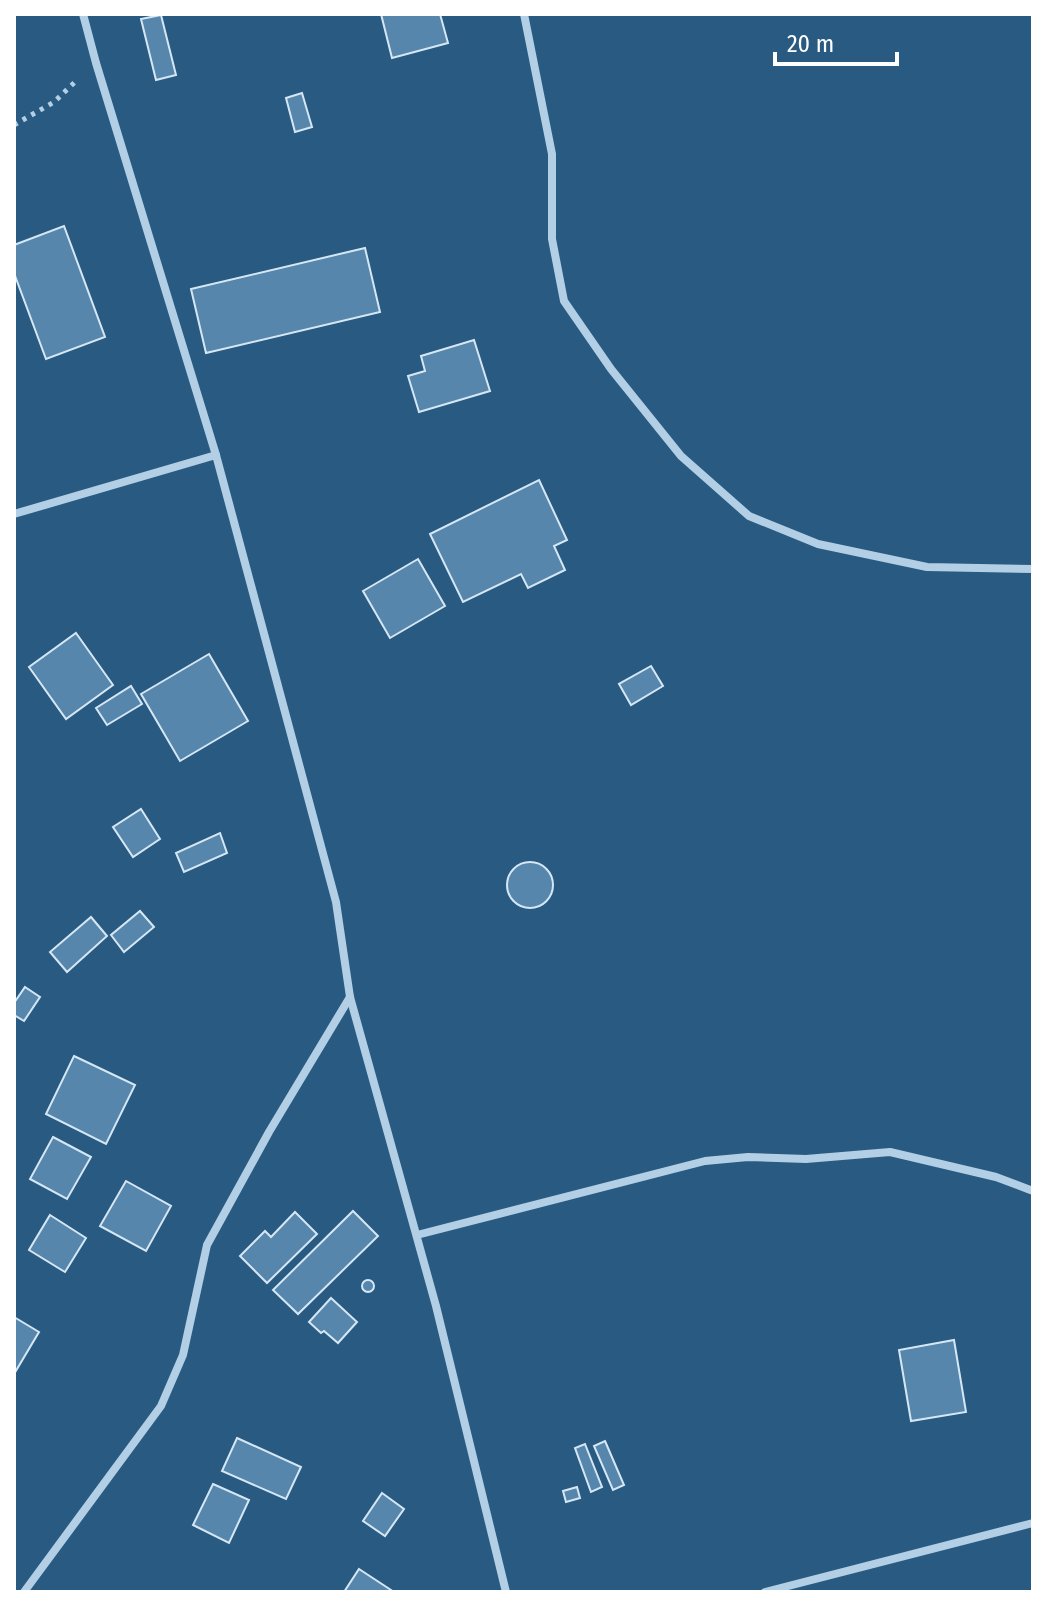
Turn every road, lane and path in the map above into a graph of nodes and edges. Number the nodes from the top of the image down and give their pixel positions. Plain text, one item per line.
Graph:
1 (83, 14) edge
2 (524, 14) edge
3 (96, 63) junction
4 (14, 125) edge
5 (216, 455) junction
6 (14, 514) edge
7 (1033, 569) edge
8 (350, 997) junction
9 (1033, 1191) edge
10 (417, 1235) junction
11 (1033, 1523) edge
12 (24, 1592) edge
13 (506, 1592) edge
14 (765, 1592) edge

1 - 3 street
2 - 7 street
3 - 4 path
3 - 5 street
5 - 6 street
5 - 8 street
8 - 10 street
8 - 12 street
9 - 10 street
10 - 13 street
11 - 14 street

